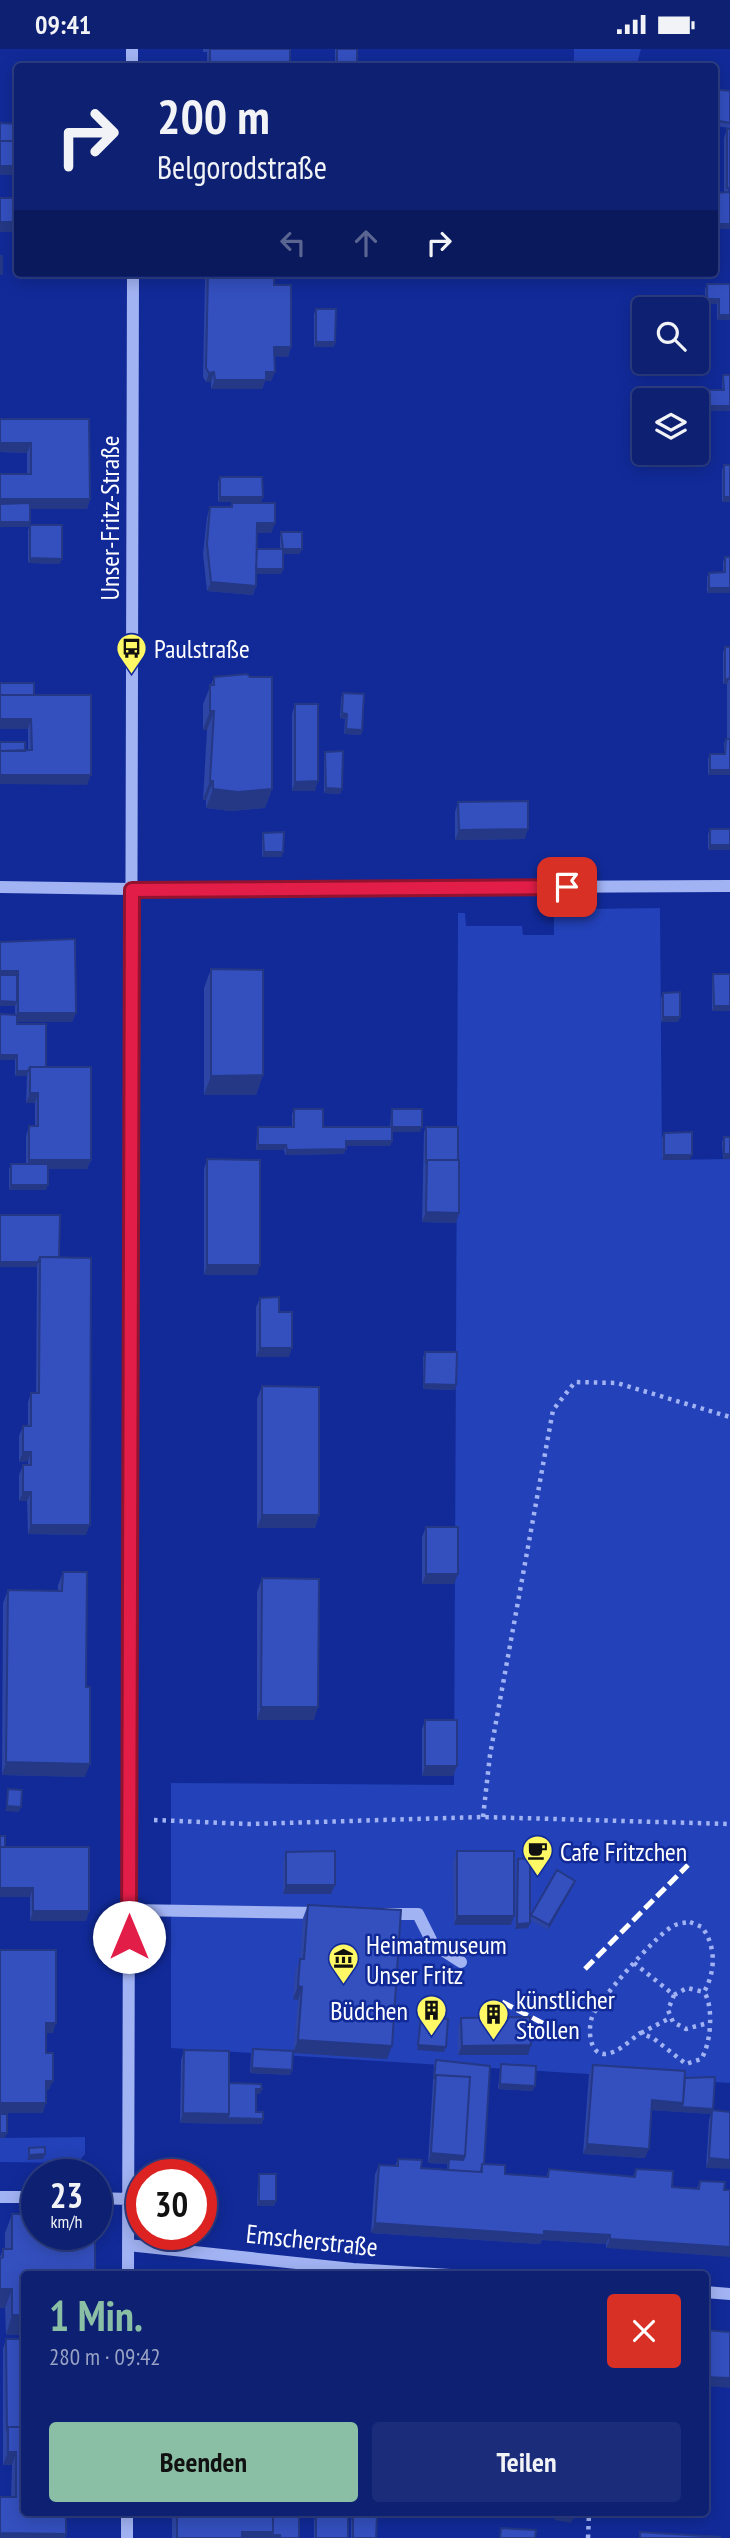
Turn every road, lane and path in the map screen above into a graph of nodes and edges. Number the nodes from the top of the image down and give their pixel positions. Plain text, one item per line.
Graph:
1 (132, 277) edge
2 (730, 885) edge
3 (0, 887) edge
4 (132, 890) junction
5 (730, 1417) edge
6 (483, 1817) junction
7 (130, 1819) junction
8 (730, 1824) edge
9 (129, 1910) junction
10 (336, 1913) edge
11 (363, 1913) edge
12 (461, 1962) dead end
13 (634, 1963) junction
14 (704, 1992) junction
15 (674, 1995) junction
16 (670, 2018) junction
17 (708, 2023) junction
18 (640, 2033) junction
19 (129, 2159) edge
20 (0, 2197) edge
21 (21, 2197) edge
22 (128, 2250) edge
23 (175, 2250) edge
24 (128, 2271) edge
25 (385, 2271) edge
26 (709, 2293) edge
27 (730, 2294) edge
28 (127, 2516) edge
29 (589, 2516) edge
30 (127, 2538) edge
31 (588, 2538) edge

1 - 4 street, Unser-Fritz-Straße
2 - 4 street
3 - 4 street
4 - 7 street, Unser-Fritz-Straße
5 - 6 path
6 - 7 path
6 - 8 path
7 - 9 street, Unser-Fritz-Straße
9 - 10 street
9 - 19 street, Unser-Fritz-Straße
11 - 12 street
13 - 14 path
13 - 15 path
13 - 18 path
14 - 15 path
14 - 17 path
15 - 16 path
16 - 17 path
16 - 18 path
17 - 18 path
20 - 21 street
22 - 24 street, Unser-Fritz-Straße
23 - 25 street, Emscherstraße
26 - 27 street
28 - 30 street
29 - 31 path

